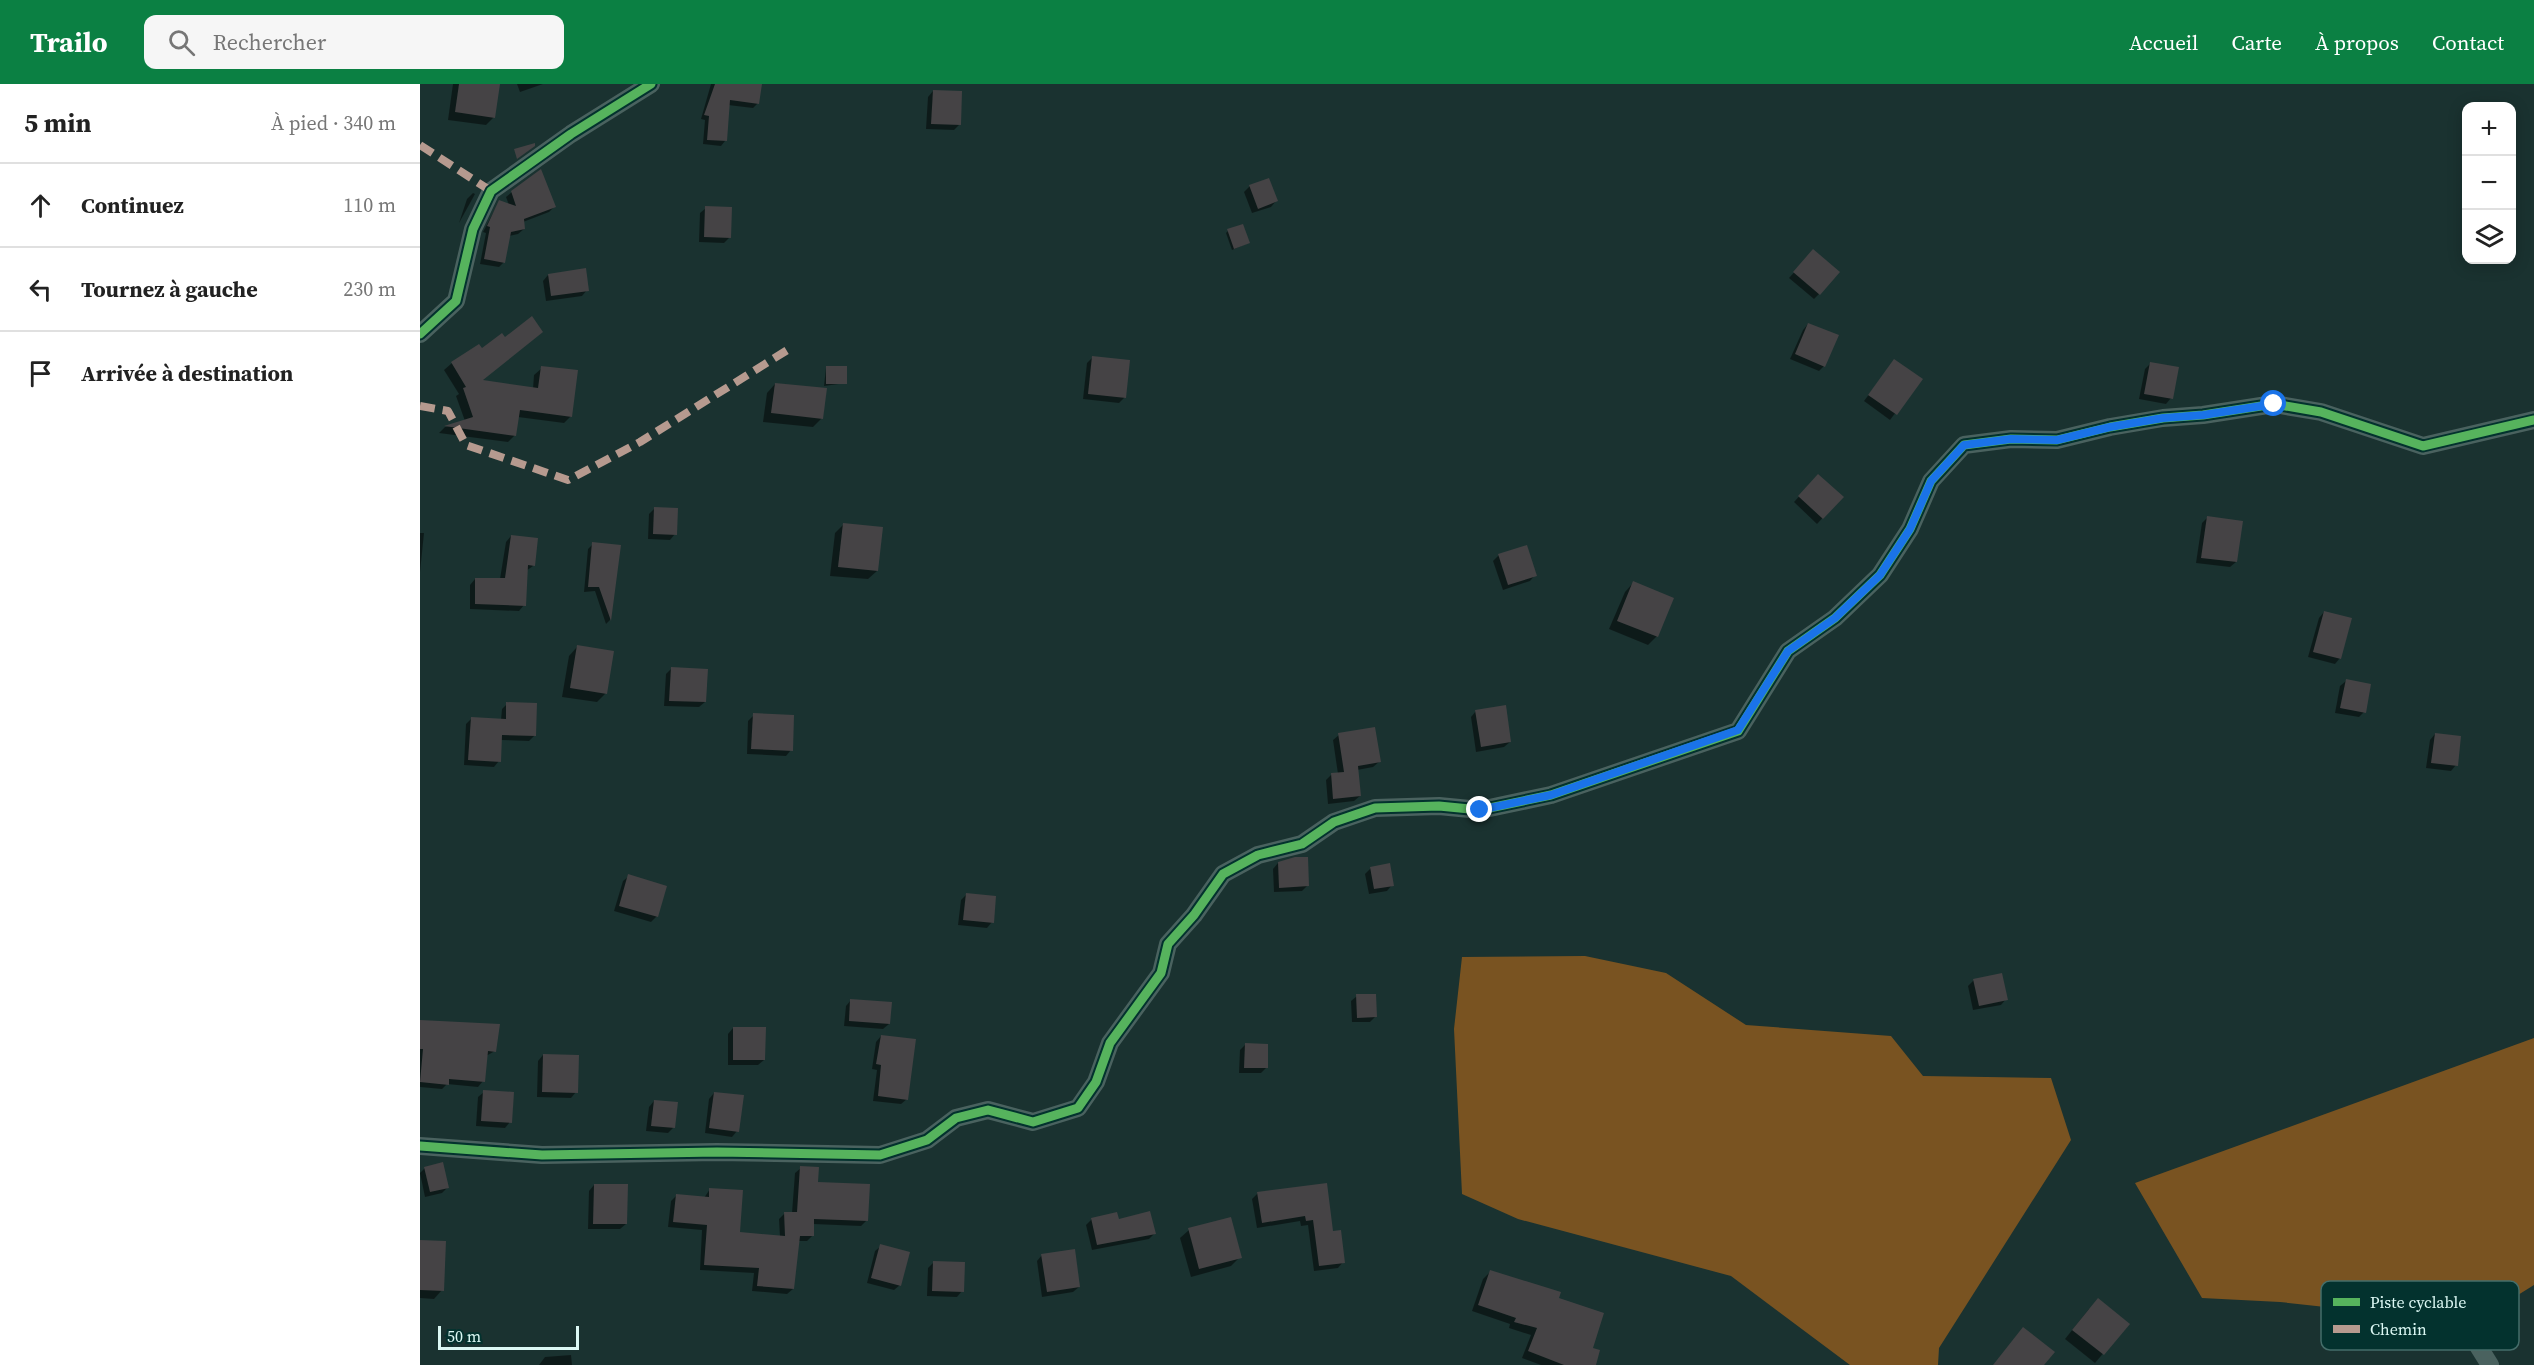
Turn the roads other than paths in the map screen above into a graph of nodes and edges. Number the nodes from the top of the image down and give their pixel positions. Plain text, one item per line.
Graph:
1 (651, 84) edge
2 (420, 334) edge
3 (2534, 420) edge
4 (420, 1146) edge
5 (2481, 1350) edge
6 (2490, 1365) edge

1 - 2 street
3 - 4 street
5 - 6 street

